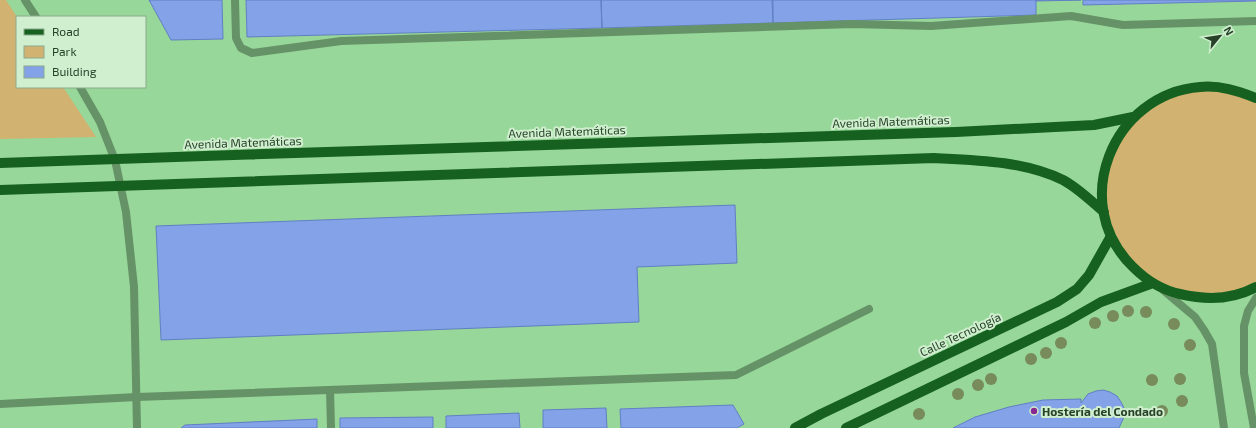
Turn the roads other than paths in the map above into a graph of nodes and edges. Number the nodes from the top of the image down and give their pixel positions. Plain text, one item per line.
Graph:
1 (25, 0) edge
2 (235, 0) edge
3 (35, 16) edge
4 (1256, 21) edge
5 (81, 88) edge
6 (1256, 98) edge
7 (1133, 117) junction
8 (115, 160) junction
9 (0, 164) edge
10 (121, 185) junction
11 (0, 190) edge
12 (1104, 212) junction
13 (1112, 236) junction
14 (1155, 284) junction
15 (1256, 287) edge
16 (1256, 298) edge
17 (868, 309) dead end
18 (330, 390) junction
19 (137, 397) junction
20 (0, 404) edge
21 (1254, 411) edge
22 (1222, 427) edge
23 (137, 428) edge
24 (331, 428) edge
25 (795, 428) edge
26 (846, 428) edge
27 (1254, 428) edge

1 - 3 street
2 - 4 street
5 - 8 street
6 - 7 main road
7 - 8 main road, Avenida Matemáticas
7 - 12 main road
8 - 9 main road, Avenida Matemáticas
8 - 10 street
10 - 11 main road
10 - 12 main road
10 - 19 street
12 - 13 main road
13 - 14 main road
13 - 25 main road, Calle Tecnología
14 - 15 main road
14 - 22 street
14 - 26 main road
16 - 21 street
17 - 18 street
18 - 19 street
18 - 24 street
19 - 20 street
19 - 23 street
21 - 27 street

